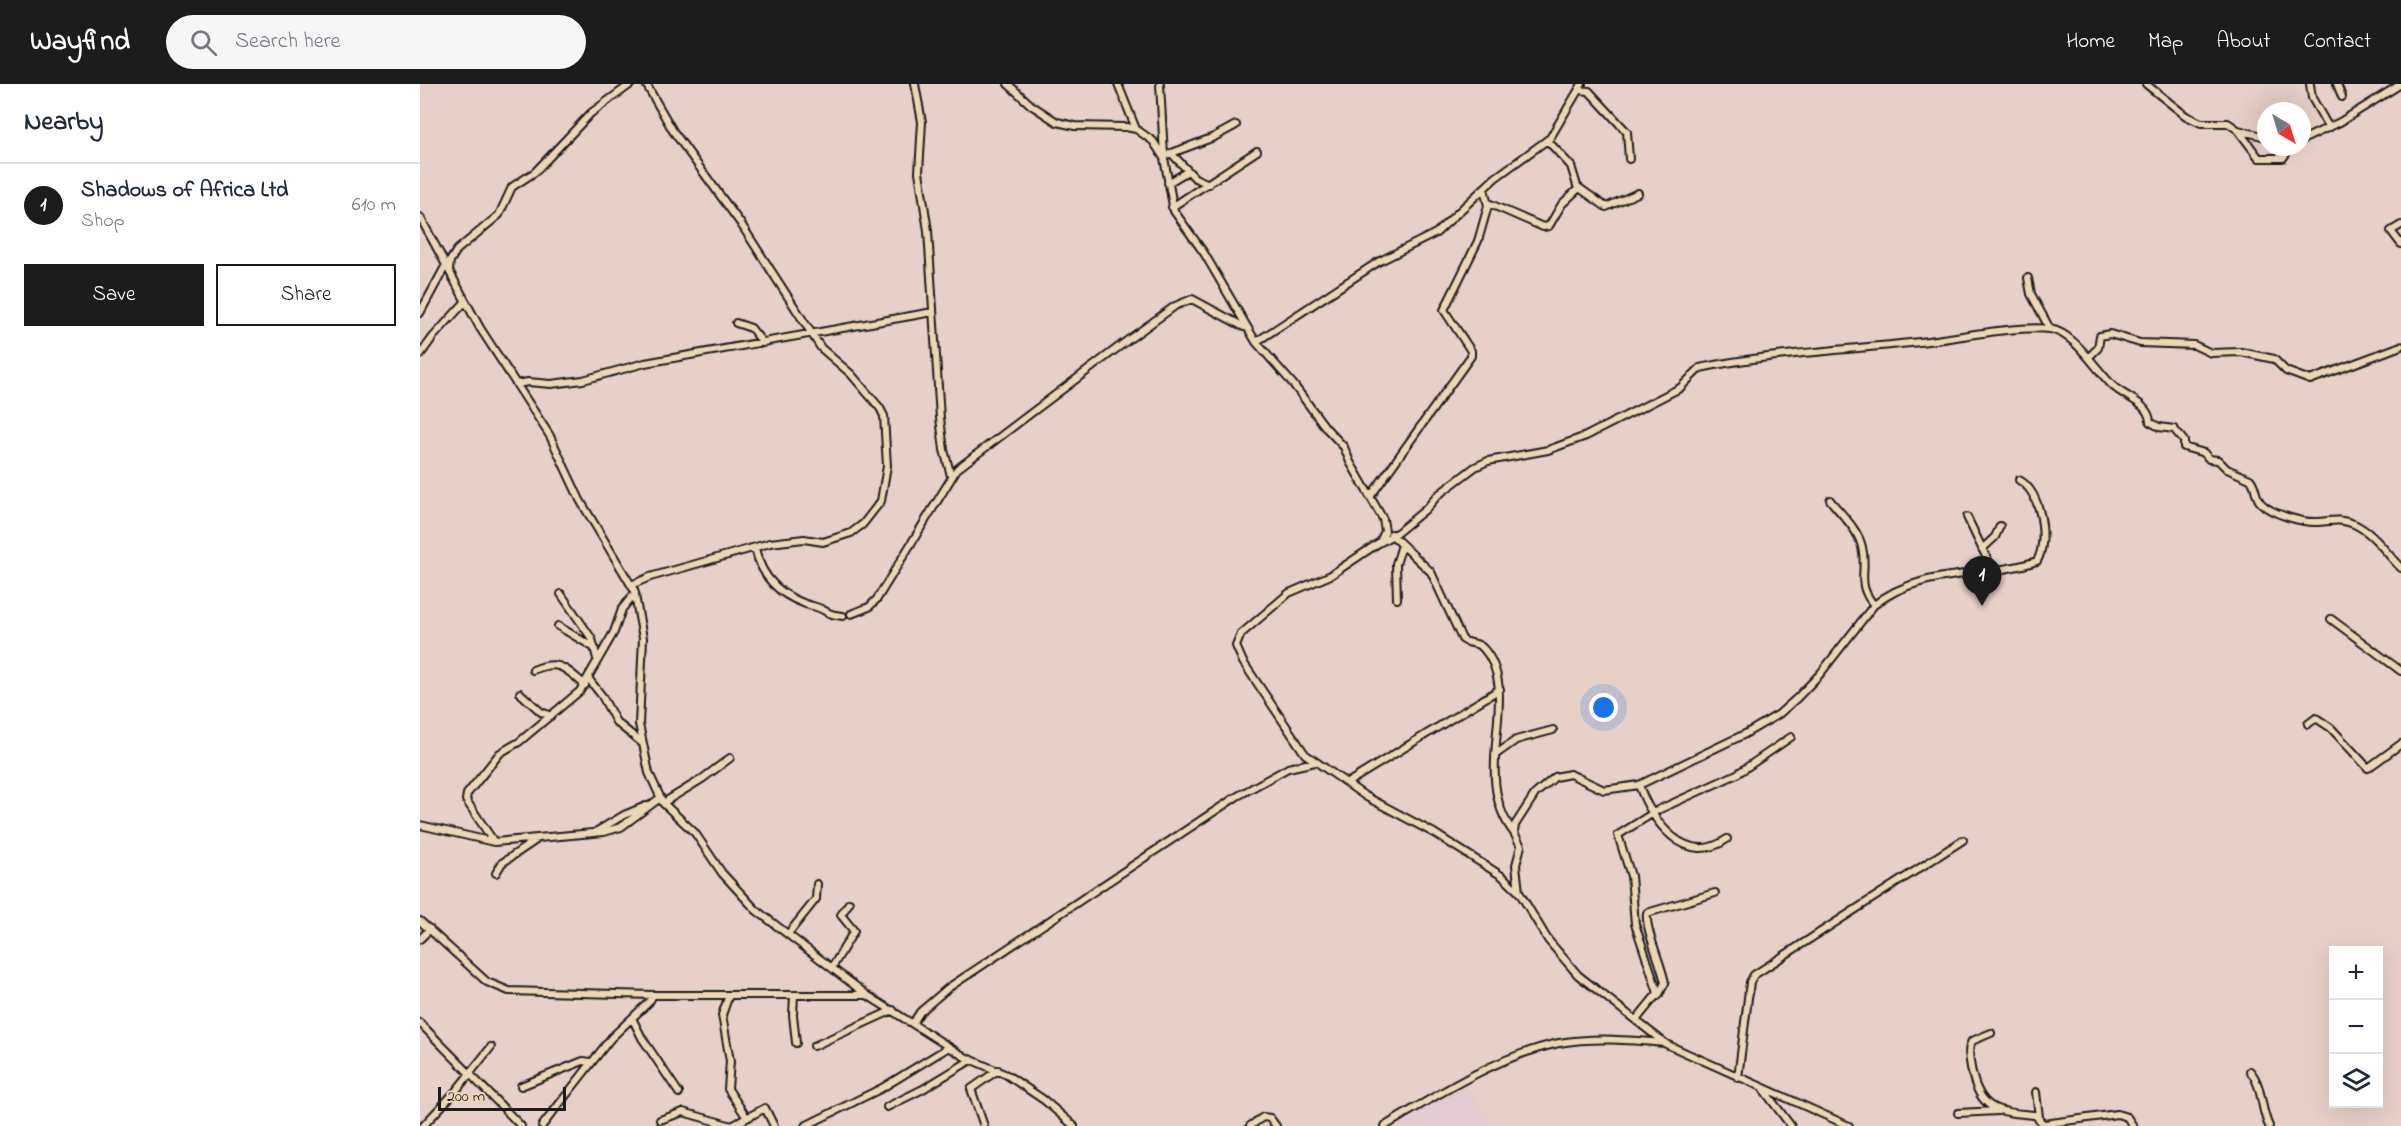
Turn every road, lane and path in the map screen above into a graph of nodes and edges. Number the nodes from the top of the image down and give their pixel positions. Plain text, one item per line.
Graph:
1 (631, 84) edge
2 (646, 84) edge
3 (915, 84) edge
4 (1008, 84) edge
5 (1118, 84) edge
6 (1160, 84) edge
7 (2146, 84) edge
8 (2310, 84) edge
9 (2337, 84) edge
10 (2401, 84) edge
11 (1580, 87) edge
12 (2342, 97) dead end
13 (1236, 125) dead end
14 (2329, 128) junction
15 (1136, 129) junction
16 (2238, 130) junction
17 (2257, 135) edge
18 (2311, 136) edge
19 (1547, 140) junction
20 (1257, 152) dead end
21 (1171, 153) junction
22 (2257, 154) edge
23 (2259, 156) edge
24 (2284, 156) edge
25 (1164, 157) junction
26 (1629, 159) dead end
27 (1188, 171) junction
28 (1168, 183) junction
29 (1209, 184) junction
30 (1578, 187) junction
31 (1484, 188) junction
32 (1638, 193) dead end
33 (1488, 202) junction
34 (1172, 207) junction
35 (420, 217) edge
36 (2401, 225) edge
37 (2401, 244) edge
38 (447, 268) junction
39 (2028, 278) dead end
40 (465, 302) junction
41 (933, 312) junction
42 (420, 313) edge
43 (736, 323) dead end
44 (1246, 328) junction
45 (2050, 329) junction
46 (814, 334) junction
47 (1256, 342) junction
48 (763, 344) junction
49 (2401, 346) edge
50 (420, 355) edge
51 (2089, 357) junction
52 (518, 384) junction
53 (951, 476) junction
54 (2019, 480) dead end
55 (1370, 498) junction
56 (1830, 500) dead end
57 (1967, 517) dead end
58 (1384, 523) junction
59 (2000, 526) dead end
60 (1392, 537) junction
61 (1380, 542) junction
62 (1402, 545) junction
63 (755, 548) junction
64 (1982, 549) junction
65 (1992, 568) junction
66 (2401, 568) edge
67 (632, 585) junction
68 (635, 593) junction
69 (561, 594) dead end
70 (1397, 599) dead end
71 (1874, 605) junction
72 (851, 614) dead end
73 (843, 616) dead end
74 (2331, 619) dead end
75 (558, 627) dead end
76 (594, 648) junction
77 (597, 659) junction
78 (533, 670) dead end
79 (2401, 671) edge
80 (588, 678) junction
81 (585, 685) junction
82 (1500, 689) junction
83 (520, 693) dead end
84 (551, 716) junction
85 (2308, 724) dead end
86 (1553, 730) dead end
87 (1791, 737) dead end
88 (642, 743) junction
89 (2401, 744) edge
90 (1495, 755) junction
91 (730, 758) dead end
92 (1316, 762) junction
93 (1347, 783) junction
94 (1639, 785) junction
95 (662, 801) junction
96 (1653, 813) junction
97 (420, 825) edge
98 (1514, 833) junction
99 (539, 839) junction
100 (1727, 839) dead end
101 (1963, 840) dead end
102 (494, 842) junction
103 (496, 873) dead end
104 (817, 884) dead end
105 (1519, 892) junction
106 (1715, 893) dead end
107 (849, 903) dead end
108 (420, 921) edge
109 (430, 929) junction
110 (788, 933) junction
111 (420, 939) edge
112 (833, 966) junction
113 (652, 995) junction
114 (729, 995) junction
115 (794, 995) junction
116 (867, 995) junction
117 (1657, 996) junction
118 (893, 1010) junction
119 (632, 1018) junction
120 (1636, 1020) junction
121 (420, 1023) edge
122 (914, 1023) junction
123 (1991, 1033) dead end
124 (796, 1043) dead end
125 (1666, 1044) junction
126 (814, 1046) dead end
127 (491, 1047) dead end
128 (950, 1047) junction
129 (971, 1060) junction
130 (591, 1062) junction
131 (998, 1070) junction
132 (2250, 1071) dead end
133 (469, 1074) junction
134 (1738, 1078) junction
135 (521, 1086) dead end
136 (1762, 1089) junction
137 (2036, 1092) dead end
138 (679, 1093) dead end
139 (887, 1107) dead end
140 (1999, 1111) junction
141 (1958, 1113) dead end
142 (747, 1118) junction
143 (2039, 1118) junction
144 (660, 1120) dead end
145 (982, 1125) edge
146 (2045, 1125) edge
147 (423, 1126) edge
148 (521, 1126) edge
149 (542, 1126) edge
150 (774, 1126) edge
151 (805, 1126) edge
152 (1074, 1126) edge
153 (1250, 1126) edge
154 (1276, 1126) edge
155 (1385, 1126) edge
156 (1791, 1126) edge
157 (1849, 1126) edge
158 (2133, 1126) edge
159 (2269, 1126) edge

1 - 38 street
2 - 46 street
3 - 41 street
4 - 15 street
5 - 15 street
6 - 25 street
7 - 16 street
8 - 14 street
9 - 12 street
10 - 14 street
11 - 19 street
11 - 26 street
13 - 21 street
14 - 18 street
15 - 25 street
16 - 17 street
16 - 22 street
19 - 30 street
19 - 31 street
20 - 29 street
21 - 25 street
21 - 27 street
23 - 24 street
25 - 28 street
27 - 28 street
27 - 29 street
28 - 34 street
29 - 34 street
30 - 32 street
30 - 33 street
31 - 33 street
31 - 47 street
33 - 55 street
34 - 44 street
35 - 38 street
36 - 37 street
38 - 40 street
38 - 42 street
39 - 45 street
40 - 50 street
40 - 52 street
41 - 46 street
41 - 53 street
43 - 48 street
44 - 47 street
44 - 53 street
45 - 51 street
45 - 60 street
46 - 48 street
46 - 63 street
47 - 55 street
48 - 52 street
49 - 51 street
51 - 66 street
52 - 67 street
53 - 72 street
54 - 65 street
55 - 58 street
56 - 71 street
57 - 64 street
58 - 60 street
58 - 61 street
59 - 64 street
60 - 61 street
60 - 62 street
61 - 92 street
62 - 70 street
62 - 82 street
63 - 67 street
63 - 73 street
64 - 65 street
65 - 71 street
67 - 68 street
68 - 77 street
68 - 88 street
69 - 76 street
71 - 94 street
74 - 79 street
75 - 76 street
76 - 77 street
77 - 80 street
78 - 81 street
80 - 81 street
80 - 88 street
81 - 84 street
82 - 90 street
82 - 93 street
83 - 84 street
84 - 102 street
85 - 89 street
86 - 90 street
87 - 96 street
88 - 95 street
90 - 98 street
91 - 95 street
92 - 93 street
92 - 122 street
93 - 105 street
94 - 96 street
94 - 98 street
95 - 99 street
95 - 110 street
96 - 100 street
96 - 117 street
97 - 102 street
98 - 105 street
99 - 102 street
99 - 103 street
101 - 134 street
104 - 110 street
105 - 120 street
106 - 117 street
107 - 112 street
108 - 109 street
109 - 111 street
109 - 113 street
110 - 112 street
112 - 116 street
113 - 114 street
113 - 119 street
114 - 115 street
114 - 142 street
115 - 116 street
115 - 124 street
116 - 118 street
117 - 120 street
118 - 122 street
118 - 126 street
119 - 130 street
119 - 138 street
120 - 125 street
121 - 133 street
122 - 128 street
123 - 140 street
125 - 134 street
125 - 155 street
127 - 133 street
128 - 129 street
128 - 151 street
129 - 131 street
129 - 139 street
130 - 135 street
130 - 149 street
131 - 145 street
131 - 152 street
132 - 159 street
133 - 147 street
133 - 148 street
134 - 136 street
136 - 156 street
136 - 157 street
137 - 143 street
140 - 141 street
140 - 143 street
142 - 144 street
142 - 150 street
143 - 146 street
146 - 158 street
153 - 154 street

